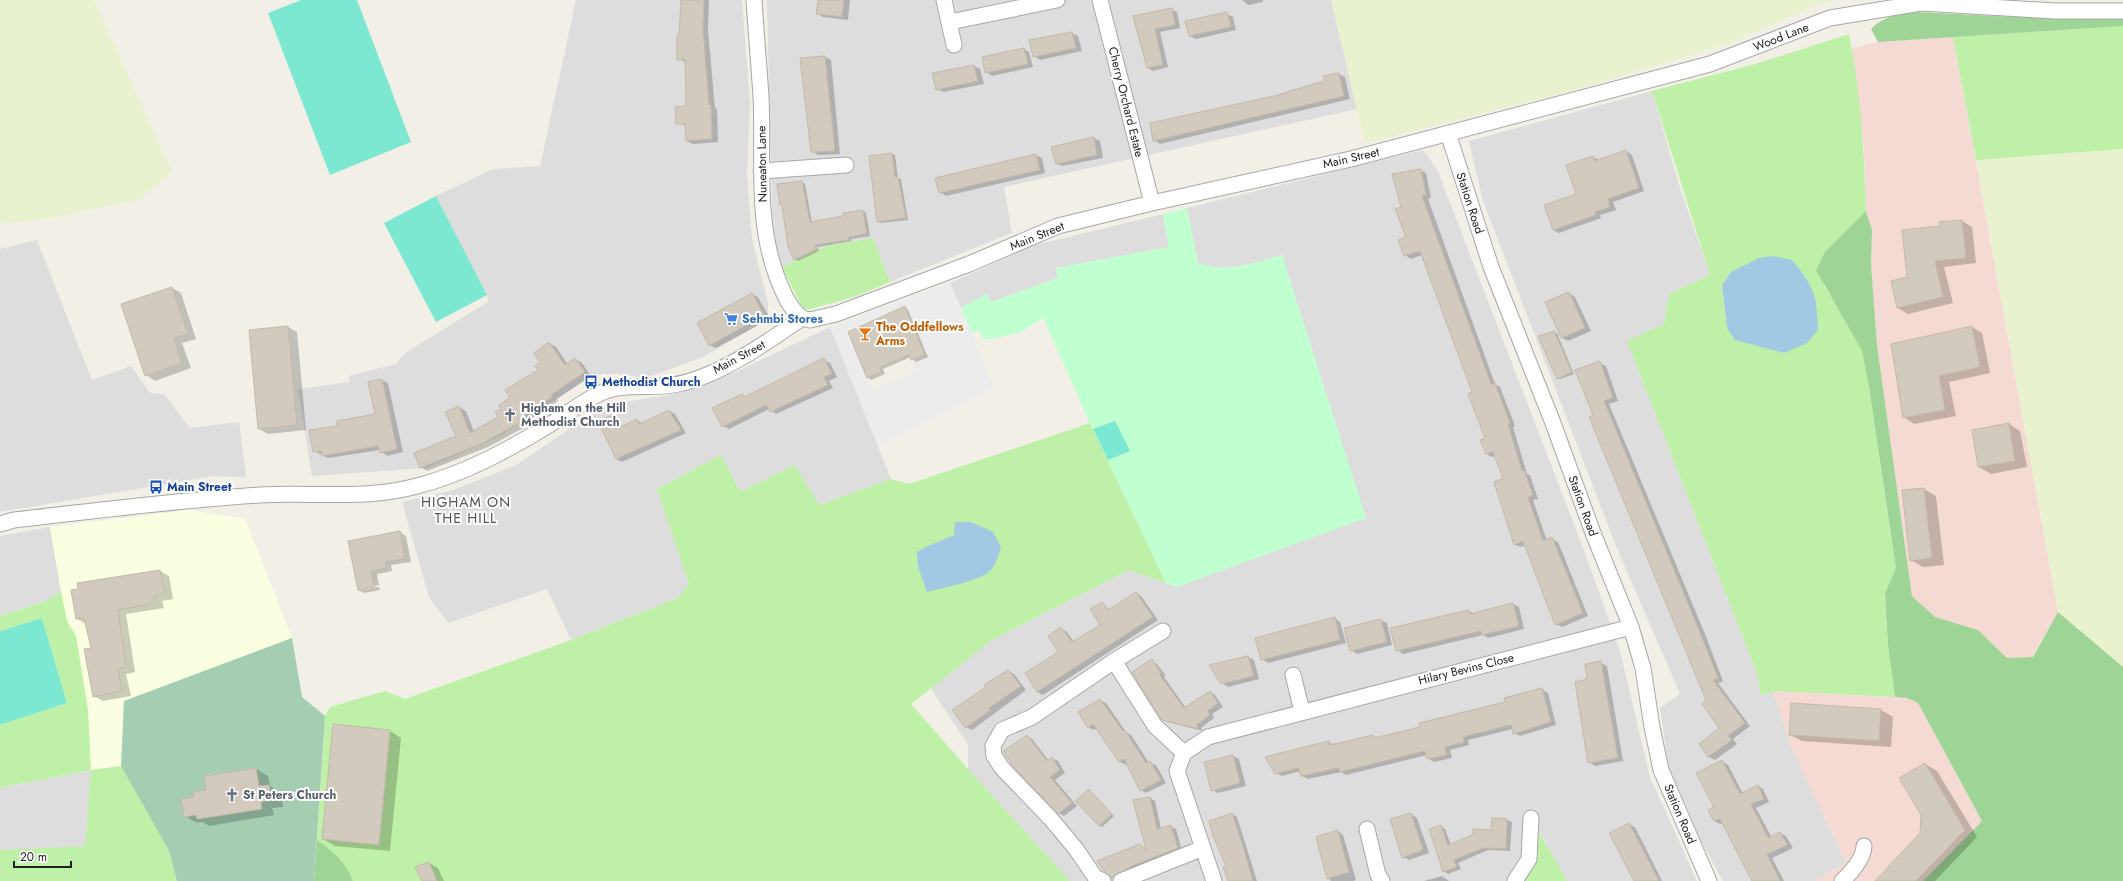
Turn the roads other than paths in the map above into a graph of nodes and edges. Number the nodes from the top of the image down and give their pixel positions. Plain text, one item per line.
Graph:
1 (754, 0) edge
2 (944, 0) edge
3 (1057, 0) edge
4 (1100, 0) edge
5 (2123, 11) edge
6 (950, 22) junction
7 (954, 45) dead end
8 (1448, 133) junction
9 (846, 165) dead end
10 (761, 171) junction
11 (1152, 203) junction
12 (802, 318) junction
13 (0, 524) edge
14 (1631, 627) junction
15 (1163, 632) dead end
16 (1114, 661) junction
17 (1292, 675) dead end
18 (1302, 711) junction
19 (1184, 753) junction
20 (1532, 818) dead end
21 (1367, 829) dead end
22 (1864, 846) dead end
23 (1203, 848) junction
24 (1103, 881) edge
25 (1121, 881) edge
26 (1214, 881) edge
27 (1382, 881) edge
28 (1515, 881) edge
29 (1709, 881) edge
30 (1842, 881) edge

1 - 10 street, Nuneaton Lane
2 - 6 street
3 - 6 street
4 - 11 street, Cherry Orchard Estate
5 - 8 street, Wood Lane
6 - 7 street
8 - 11 street, Main Street
8 - 14 street, Station Road
9 - 10 street
10 - 12 street, Nuneaton Lane
11 - 12 street, Main Street
12 - 13 street, Main Street
14 - 18 street, Hilary Bevins Close
14 - 29 street, Station Road
15 - 16 street
16 - 19 street
16 - 24 street
17 - 18 street
18 - 19 street, Hilary Bevins Close
19 - 23 street
20 - 28 street
21 - 27 street
22 - 30 street
23 - 25 street
23 - 26 street

